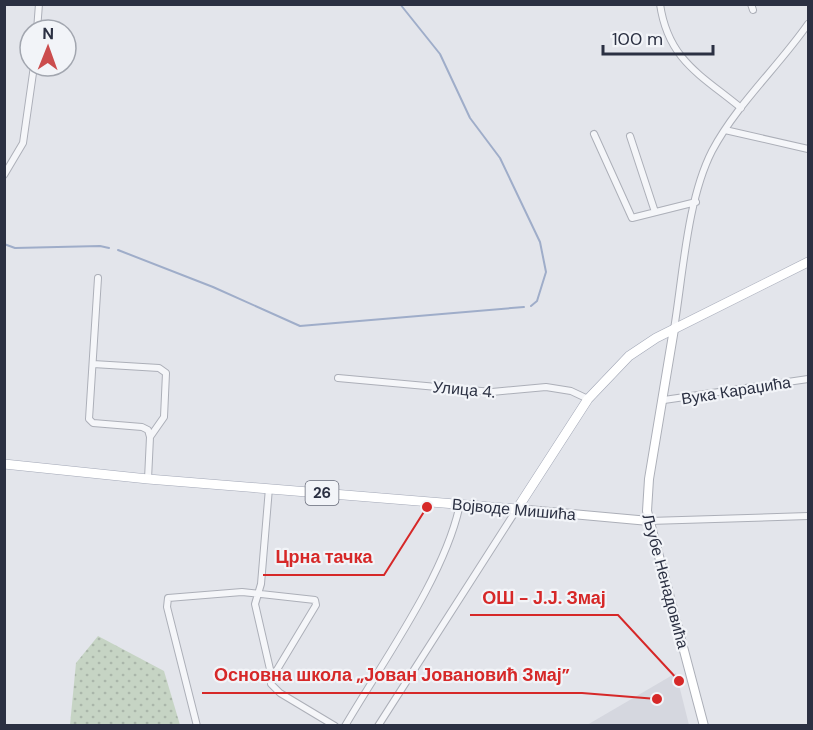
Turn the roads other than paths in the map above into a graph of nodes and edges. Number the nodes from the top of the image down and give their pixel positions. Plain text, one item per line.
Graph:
1 (660, 4) edge
2 (808, 24) edge
3 (806, 32) edge
4 (32, 78) edge
5 (741, 108) junction
6 (725, 129) junction
7 (594, 134) dead end
8 (630, 136) dead end
9 (808, 140) edge
10 (808, 148) edge
11 (4, 175) edge
12 (696, 202) junction
13 (655, 212) junction
14 (808, 262) edge
15 (98, 278) dead end
16 (674, 329) junction
17 (93, 364) junction
18 (338, 378) dead end
19 (808, 379) edge
20 (588, 399) junction
21 (664, 400) junction
22 (150, 436) junction
23 (4, 464) edge
24 (148, 479) junction
25 (269, 489) junction
26 (460, 504) junction
27 (517, 509) junction
28 (808, 516) edge
29 (649, 521) junction
30 (257, 594) junction
31 (272, 678) junction
32 (197, 726) edge
33 (335, 726) edge
34 (345, 726) edge
35 (378, 726) edge
36 (704, 726) edge

1 - 5 street
2 - 3 street
3 - 5 street
4 - 11 street
5 - 6 street
6 - 10 street
6 - 12 street
7 - 13 street
8 - 13 street
9 - 10 street
12 - 13 street
12 - 16 street
14 - 16 main road
15 - 17 street
16 - 20 main road
16 - 21 street, Љубе Ненадовића
17 - 22 street
17 - 22 street
18 - 20 street, Улица 4.
19 - 21 street, Вука Караџића
20 - 27 main road
21 - 29 street, Љубе Ненадовића
22 - 24 street
23 - 24 main road, Војводе Мишића / 26
24 - 25 main road, Војводе Мишића / 26
25 - 26 main road, Војводе Мишића / 26
25 - 30 street
26 - 27 main road, Војводе Мишића / 26
26 - 34 street
27 - 29 street, Војводе Мишића
27 - 35 street
28 - 29 street, Војводе Мишића
29 - 36 street, Љубе Ненадовића
30 - 31 street
30 - 31 street
30 - 32 street
31 - 33 street

